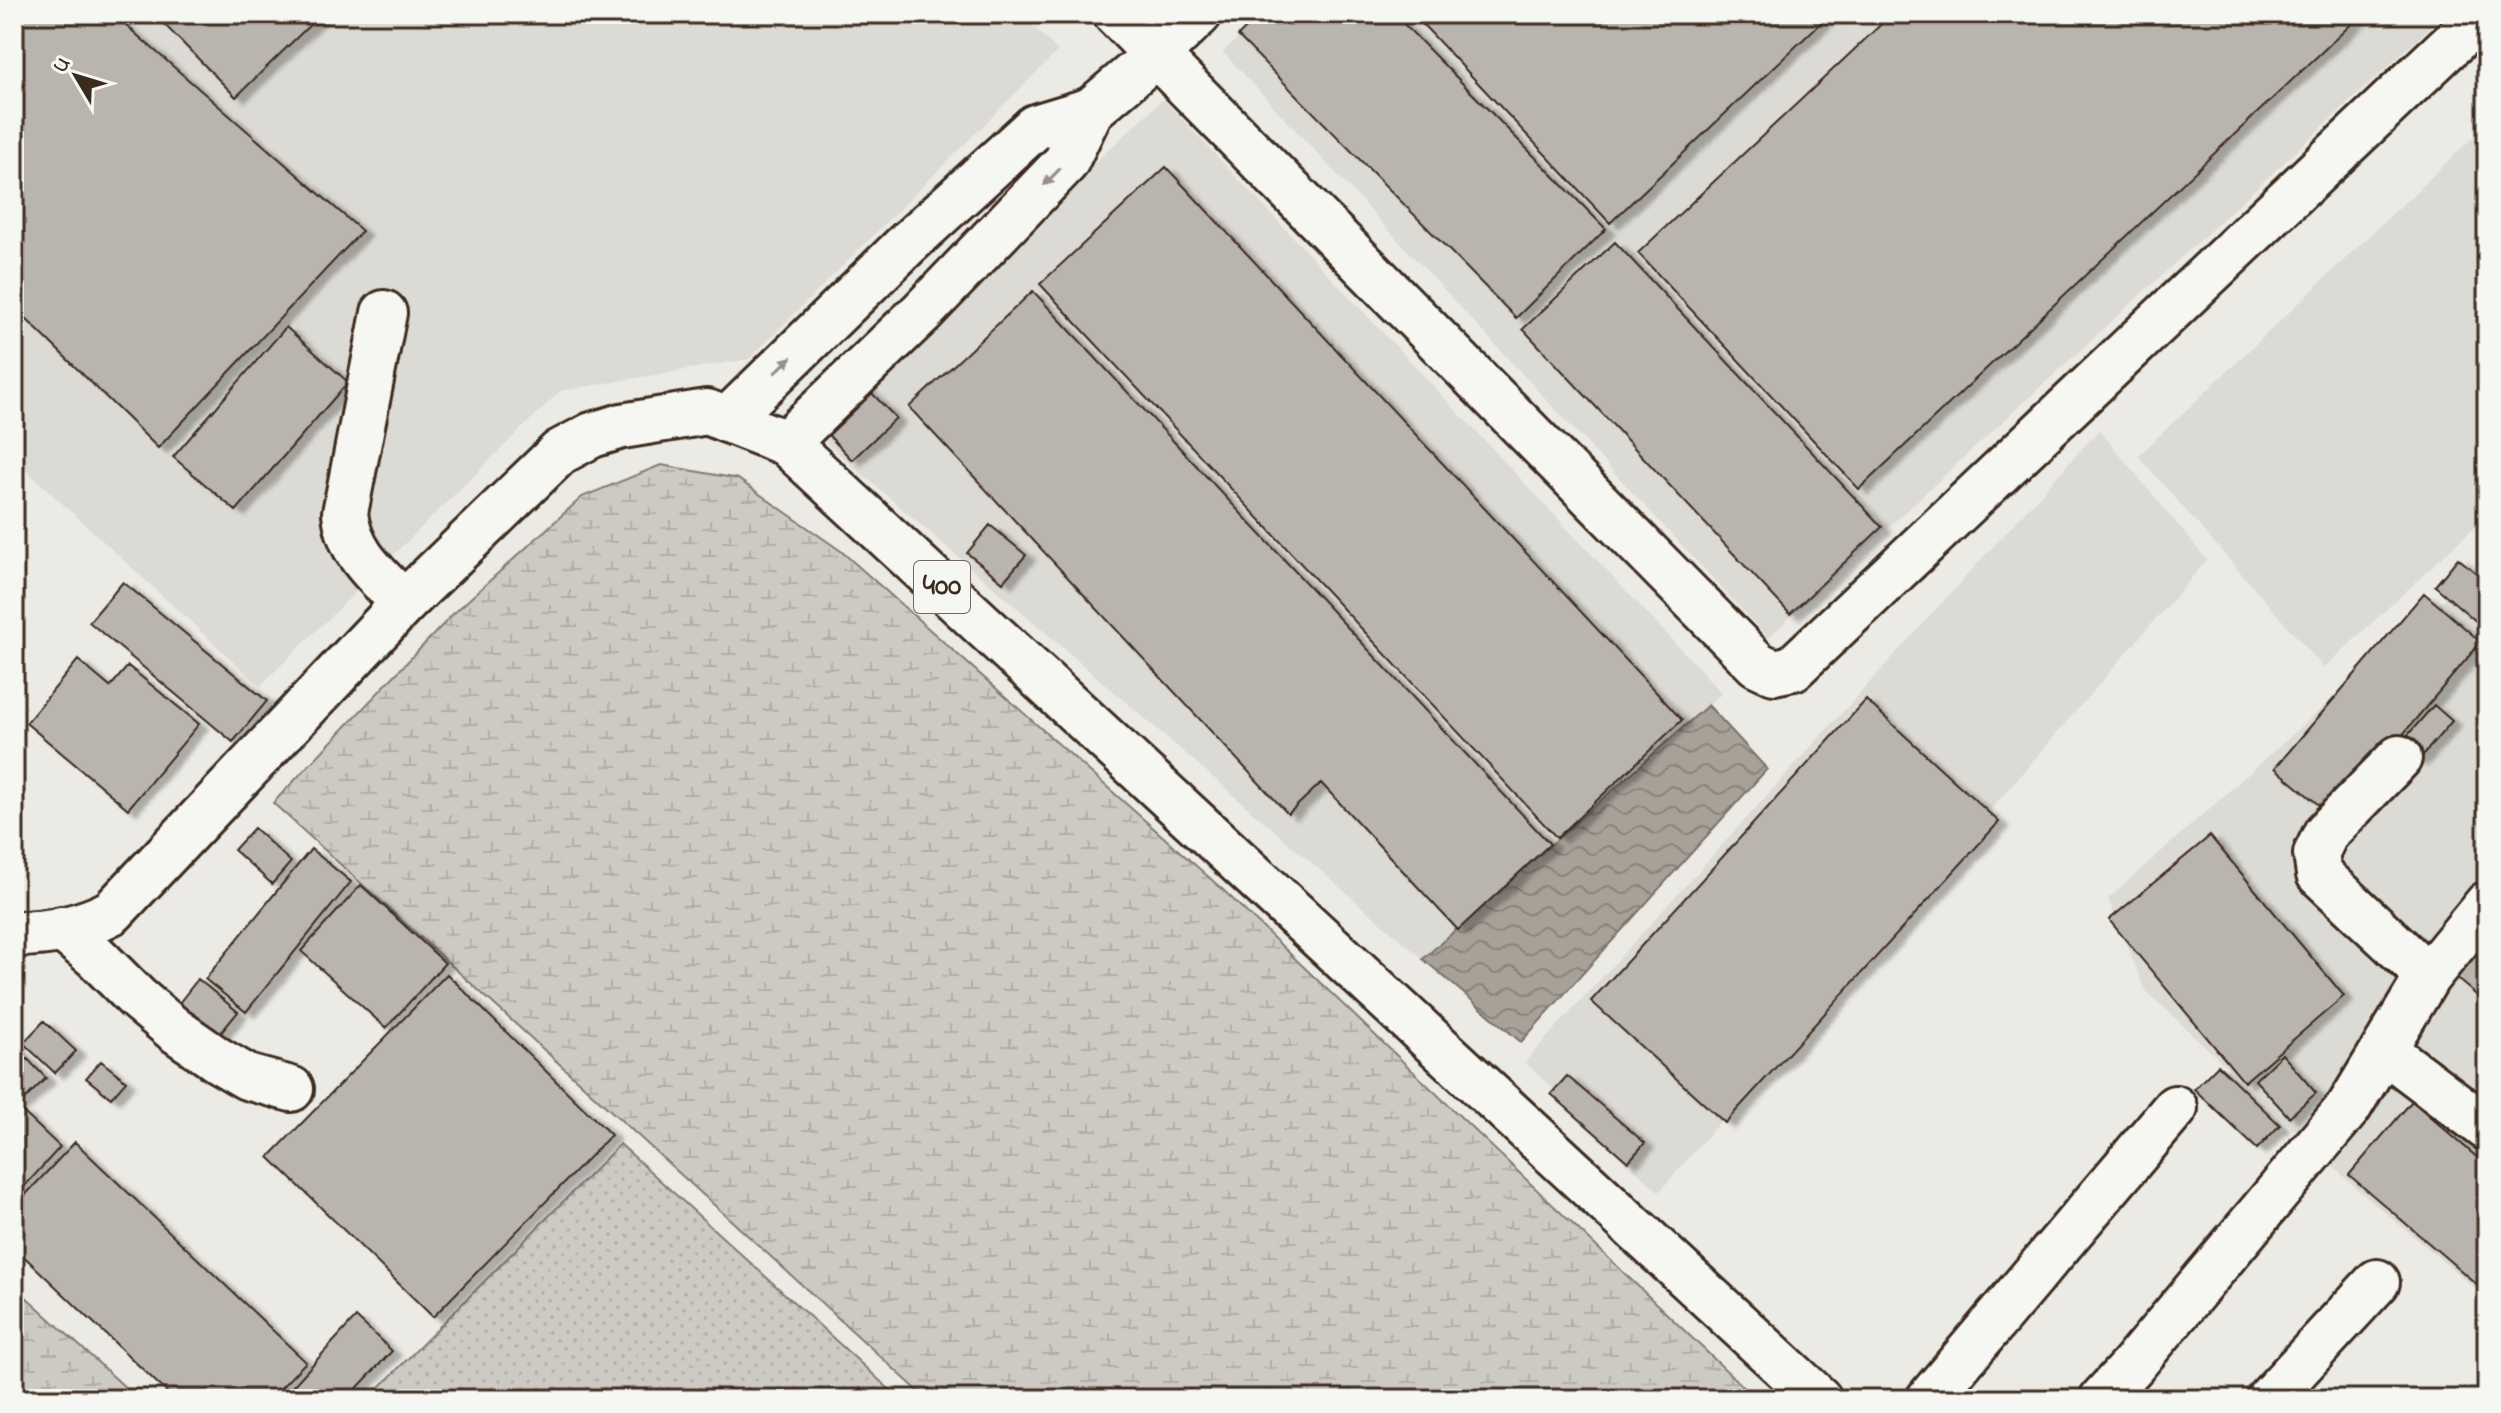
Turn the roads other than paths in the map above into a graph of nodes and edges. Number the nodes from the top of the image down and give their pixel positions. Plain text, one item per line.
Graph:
1 (1116, 14) edge
2 (1199, 14) edge
3 (2483, 14) edge
4 (1156, 55) junction
5 (1091, 110) junction
6 (384, 313) dead end
7 (727, 420) junction
8 (786, 443) junction
9 (404, 603) junction
10 (2399, 758) dead end
11 (2487, 904) edge
12 (62, 929) junction
13 (14, 934) edge
14 (2428, 976) junction
15 (2384, 1050) junction
16 (291, 1089) dead end
17 (2175, 1108) dead end
18 (2487, 1128) edge
19 (2377, 1282) dead end
20 (1819, 1399) edge
21 (1929, 1399) edge
22 (2102, 1399) edge
23 (2269, 1399) edge

1 - 4 main road
2 - 4 main road
3 - 4 main road
4 - 5 main road
7 -> 5 main road
5 -> 8 main road
6 - 9 main road
7 - 8 main road, 400
7 - 9 main road, 400
8 - 20 main road, 400
9 - 12 main road, 400
10 - 14 main road
11 - 14 main road
12 - 13 main road, 400
12 - 16 main road
14 - 15 main road
15 - 18 main road
15 - 22 main road
17 - 21 main road
19 - 23 main road

